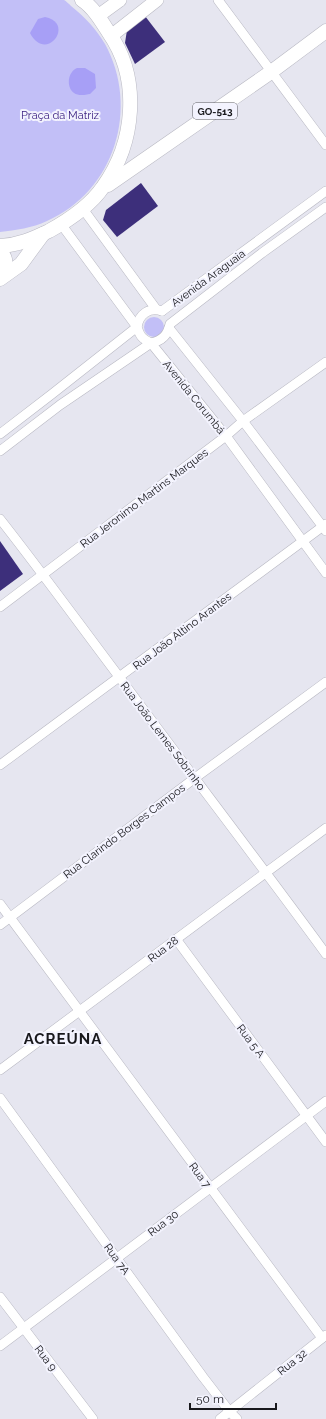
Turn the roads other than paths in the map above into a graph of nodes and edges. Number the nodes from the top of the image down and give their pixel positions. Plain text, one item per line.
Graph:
1 (82, 0) edge
2 (120, 0) edge
3 (157, 0) edge
4 (218, 0) edge
5 (98, 16) junction
6 (326, 31) edge
7 (111, 36) junction
8 (271, 72) junction
9 (326, 145) edge
10 (103, 188) junction
11 (326, 191) edge
12 (326, 207) edge
13 (83, 209) junction
14 (61, 224) junction
15 (43, 234) junction
16 (254, 244) junction
17 (0, 246) edge
18 (0, 252) edge
19 (262, 253) junction
20 (0, 275) edge
21 (0, 279) edge
22 (159, 310) junction
23 (170, 326) junction
24 (137, 327) junction
25 (151, 343) junction
26 (326, 362) edge
27 (52, 394) junction
28 (60, 405) junction
29 (243, 421) junction
30 (0, 434) edge
31 (226, 436) junction
32 (0, 451) edge
33 (0, 519) edge
34 (325, 527) edge
35 (302, 542) junction
36 (326, 573) edge
37 (44, 574) junction
38 (0, 606) edge
39 (119, 678) junction
40 (326, 682) edge
41 (0, 765) edge
42 (194, 778) junction
43 (326, 828) edge
44 (266, 872) junction
45 (0, 904) edge
46 (10, 918) junction
47 (0, 925) edge
48 (176, 939) junction
49 (326, 954) edge
50 (79, 1012) junction
51 (0, 1070) edge
52 (0, 1098) edge
53 (326, 1101) edge
54 (306, 1116) junction
55 (326, 1142) edge
56 (210, 1189) junction
57 (116, 1258) junction
58 (0, 1297) edge
59 (23, 1329) junction
60 (324, 1337) edge
61 (0, 1346) edge
62 (230, 1412) junction
63 (93, 1419) edge
64 (220, 1419) edge
65 (236, 1419) edge

1 - 5 main road
2 - 5 street
3 - 7 street
4 - 8 street
5 - 7 main road
6 - 8 main road, GO-513
7 - 10 main road
8 - 9 street
8 - 10 main road, GO-513
10 - 13 main road
11 - 16 street, Avenida Araguaia
12 - 19 street, Avenida Araguaia
13 - 14 main road
13 - 22 street, Avenida Corumbá
14 - 15 main road
14 - 24 street, Avenida Corumbá
15 - 17 main road
15 - 21 main road
16 - 19 street
16 - 22 street, Avenida Araguaia
18 - 20 main road
19 - 23 street, Avenida Araguaia
22 - 23 street, Avenida Corumbá
22 - 24 street, Avenida Araguaia
23 - 25 street, Avenida Araguaia
23 - 29 street, Avenida Corumbá
24 - 25 street, Avenida Corumbá
24 - 27 street, Avenida Araguaia
25 - 28 street, Avenida Araguaia
25 - 31 street, Avenida Corumbá
26 - 29 street, Rua Jeronimo Martins Marques
27 - 28 street
27 - 30 street, Avenida Araguaia
28 - 32 street, Avenida Araguaia
29 - 31 street, Rua Jeronimo Martins Marques
29 - 34 street, Avenida Corumbá
31 - 35 street, Avenida Corumbá
31 - 37 street, Rua Jeronimo Martins Marques
33 - 37 street, Rua João Lemes Sobrinho
34 - 35 street, Rua João Altino Arantes
35 - 36 street, Avenida Corumbá
35 - 39 street, Rua João Altino Arantes
37 - 38 street, Rua Jeronimo Martins Marques
37 - 39 street, Rua João Lemes Sobrinho
39 - 41 street, Rua João Altino Arantes
39 - 42 street, Rua João Lemes Sobrinho
40 - 42 street, Rua Clarindo Borges Campos
42 - 44 street, Rua João Lemes Sobrinho
42 - 46 street, Rua Clarindo Borges Campos
43 - 44 street, Rua 28
44 - 48 street, Rua 28
44 - 49 street, Rua João Lemes Sobrinho
45 - 46 street, Rua 7
46 - 47 street, Rua Clarindo Borges Campos
46 - 50 street, Rua 7
48 - 50 street, Rua 28
48 - 54 street, Rua 5 A
50 - 51 street, Rua 28
50 - 56 street, Rua 7
52 - 57 street, Rua 7A
53 - 54 street, Rua 30
54 - 55 street, Rua 5 A
54 - 56 street, Rua 30
56 - 57 street, Rua 30
56 - 60 street, Rua 7
57 - 59 street, Rua 30
57 - 62 street, Rua 7A
58 - 59 street, Rua 9
59 - 61 street, Rua 30
59 - 63 street, Rua 9
60 - 62 street, Rua 32
62 - 64 street, Rua 32
62 - 65 street, Rua 7A

